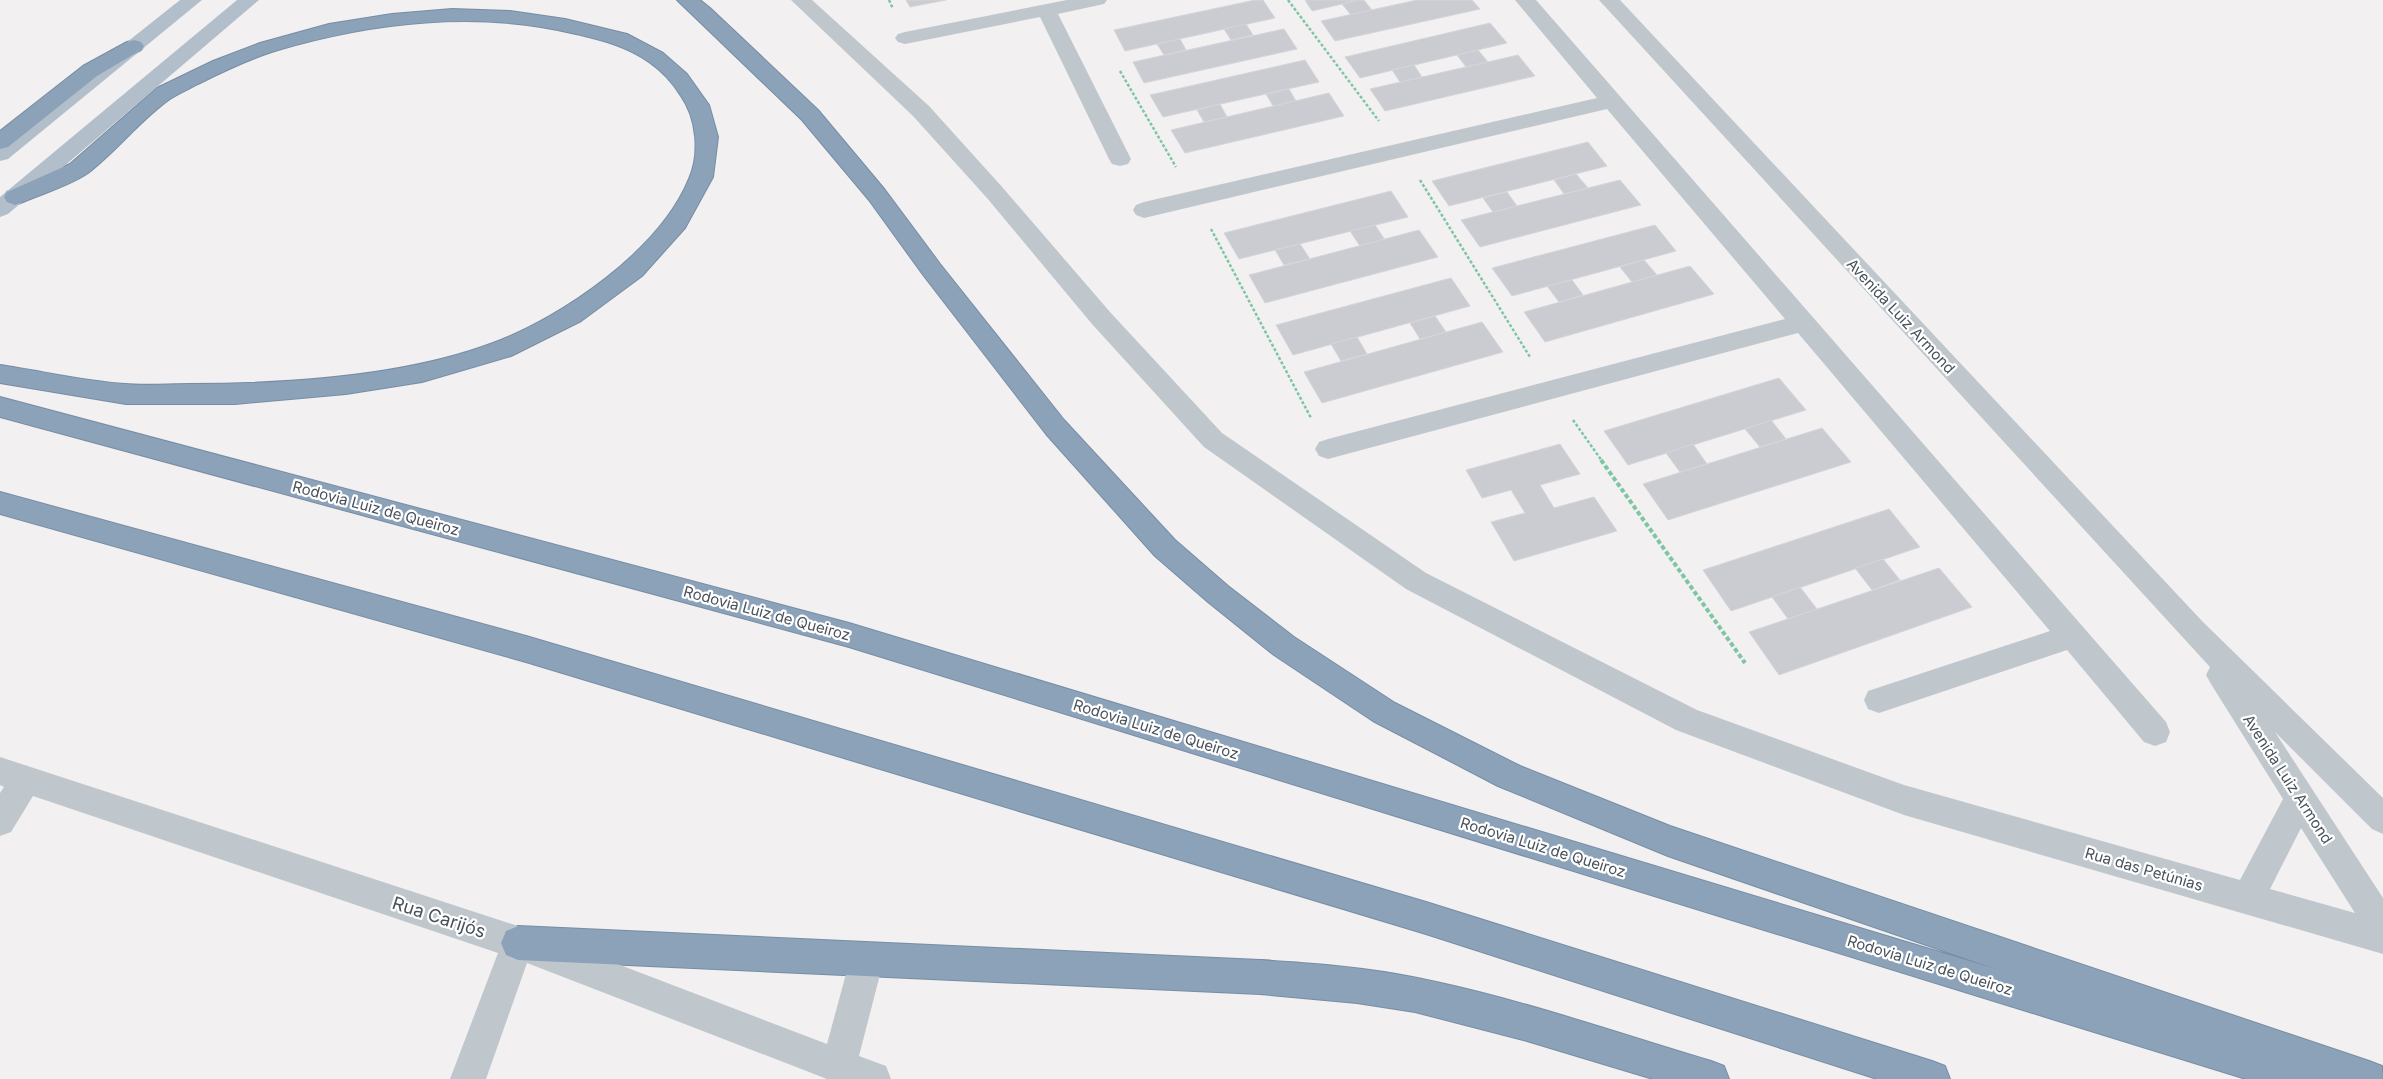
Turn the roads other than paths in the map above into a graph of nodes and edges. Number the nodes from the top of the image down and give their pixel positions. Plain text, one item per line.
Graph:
1 (192, 0) edge
2 (249, 0) edge
3 (688, 0) edge
4 (801, 0) edge
5 (1097, 0) edge
6 (1525, 0) edge
7 (1609, 0) edge
8 (1046, 10) junction
9 (905, 38) dead end
10 (134, 46) junction
11 (1612, 101) junction
12 (0, 142) edge
13 (0, 154) edge
14 (1120, 159) dead end
15 (8, 203) edge
16 (1144, 210) dead end
17 (1803, 323) junction
18 (0, 374) edge
19 (0, 407) edge
20 (1328, 449) road end
21 (0, 503) edge
22 (2193, 631) junction
23 (2072, 636) junction
24 (1879, 700) dead end
25 (2155, 732) dead end
26 (13, 775) edge
27 (2300, 798) junction
28 (2383, 819) edge
29 (0, 821) edge
30 (2248, 899) junction
31 (2383, 927) edge
32 (2383, 937) edge
33 (518, 943) junction
34 (867, 959) junction
35 (839, 1066) junction
36 (468, 1079) edge
37 (873, 1079) edge
38 (1711, 1079) edge
39 (1932, 1079) edge
40 (2303, 1079) edge
41 (2369, 1079) edge

1 - 10 main road
2 - 15 main road
3 - 41 highway
4 - 30 street, Rua das Petúnias
5 - 8 street
6 - 11 street
7 - 22 street, Avenida Luiz Armond
8 - 9 street
8 - 14 street
10 - 12 highway
10 - 13 main road
11 - 16 street
11 - 17 street
15 - 18 highway
17 - 20 street
17 - 23 street
19 - 40 highway, Rodovia Luiz de Queiroz
21 - 39 highway
22 - 27 street, Avenida Luiz Armond
22 - 28 street, Avenida Luiz Armond
23 - 24 street
23 - 25 street
26 - 29 street
26 - 33 street, Rua Carijós
27 - 30 street
27 - 31 street, Avenida Luiz Armond
30 - 32 street, Rua das Petúnias
33 - 34 highway
33 - 35 street, Rua Carijós
33 - 36 street
34 - 35 street
34 - 38 highway
35 - 37 street, Rua Carijós

